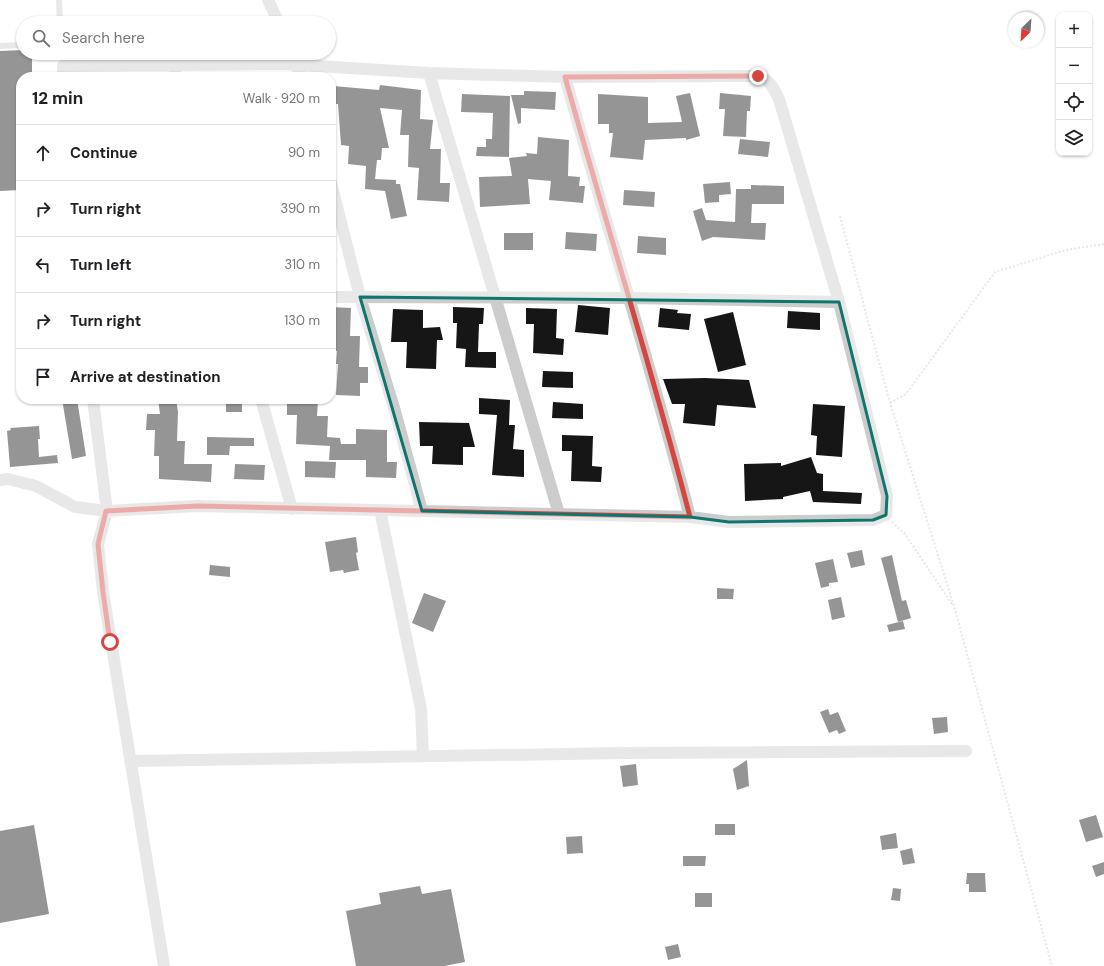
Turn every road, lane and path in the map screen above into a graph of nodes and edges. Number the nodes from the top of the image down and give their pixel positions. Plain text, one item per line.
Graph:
1 (59, 0) edge
2 (268, 0) edge
3 (60, 16) edge
4 (276, 16) edge
5 (16, 45) edge
6 (0, 46) edge
7 (62, 60) edge
8 (295, 60) edge
9 (297, 65) junction
10 (175, 71) edge
11 (63, 72) edge
12 (299, 72) edge
13 (429, 73) junction
14 (565, 77) junction
15 (336, 202) edge
16 (840, 216) dead end
17 (1104, 244) edge
18 (336, 297) edge
19 (360, 298) junction
20 (496, 298) junction
21 (630, 298) junction
22 (839, 302) junction
23 (890, 403) junction
24 (94, 404) edge
25 (262, 404) edge
26 (0, 480) edge
27 (292, 509) junction
28 (380, 510) junction
29 (106, 511) junction
30 (422, 511) junction
31 (559, 514) junction
32 (886, 515) junction
33 (690, 517) junction
34 (954, 606) junction
35 (966, 751) dead end
36 (423, 756) junction
37 (130, 761) junction
38 (164, 966) edge
39 (1052, 966) edge

1 - 3 lane
2 - 4 street
5 - 6 lane
7 - 11 lane
8 - 9 street
9 - 10 street
9 - 12 street
9 - 13 street
10 - 11 street
13 - 14 street
13 - 20 street
14 - 21 street
14 - 22 street
15 - 19 street
16 - 23 path
17 - 23 path
18 - 19 street
19 - 20 street
19 - 30 street
20 - 21 street
20 - 31 street
21 - 22 street
21 - 33 street
22 - 32 street
23 - 34 path
24 - 29 street
25 - 27 street
26 - 29 street
27 - 28 street
27 - 29 street
28 - 30 street
28 - 36 street
29 - 37 street
30 - 31 street
31 - 33 street
32 - 33 street
32 - 34 path
34 - 39 path
35 - 36 street
36 - 37 street
37 - 38 street

